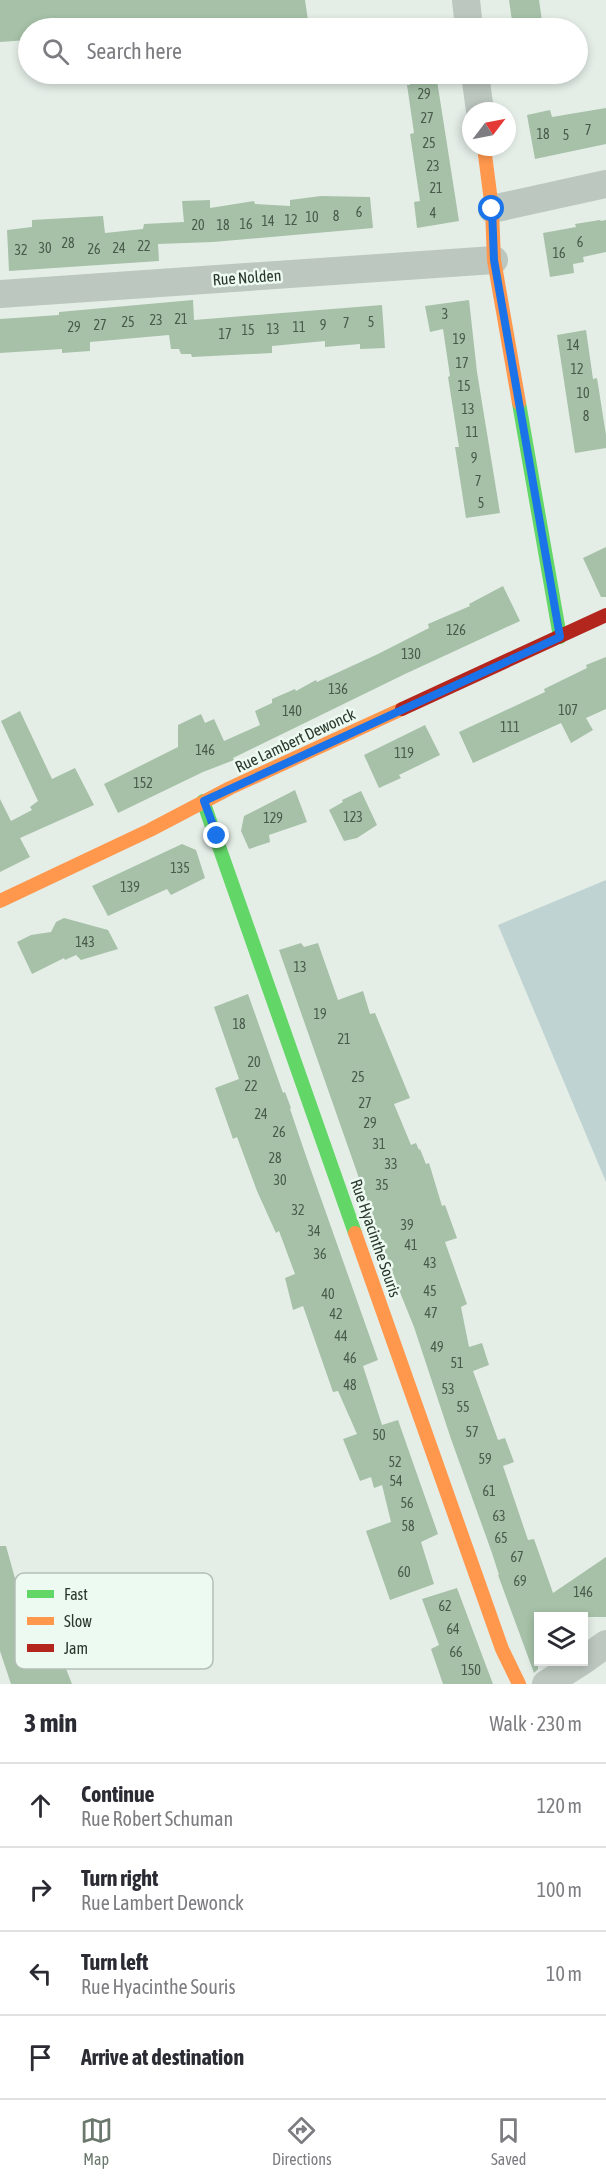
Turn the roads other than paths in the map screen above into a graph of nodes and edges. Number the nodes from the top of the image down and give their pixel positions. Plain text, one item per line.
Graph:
1 (466, 0) edge
2 (468, 18) edge
3 (476, 84) edge
4 (479, 102) edge
5 (485, 156) edge
6 (606, 184) edge
7 (492, 209) junction
8 (494, 260) junction
9 (0, 294) edge
10 (606, 615) edge
11 (560, 637) junction
12 (204, 801) junction
13 (0, 901) edge
14 (606, 1644) edge
15 (588, 1657) edge
16 (574, 1666) edge
17 (519, 1684) edge
18 (546, 1684) edge

1 - 2 street
3 - 4 street
5 - 7 street
6 - 7 street
7 - 8 street
8 - 9 street, Rue Nolden
8 - 11 street
10 - 11 street, Rue Lambert Dewonck
11 - 12 street, Rue Lambert Dewonck
12 - 13 street, Rue Lambert Dewonck
12 - 17 street, Rue Hyacinthe Souris
14 - 15 street
16 - 18 street

